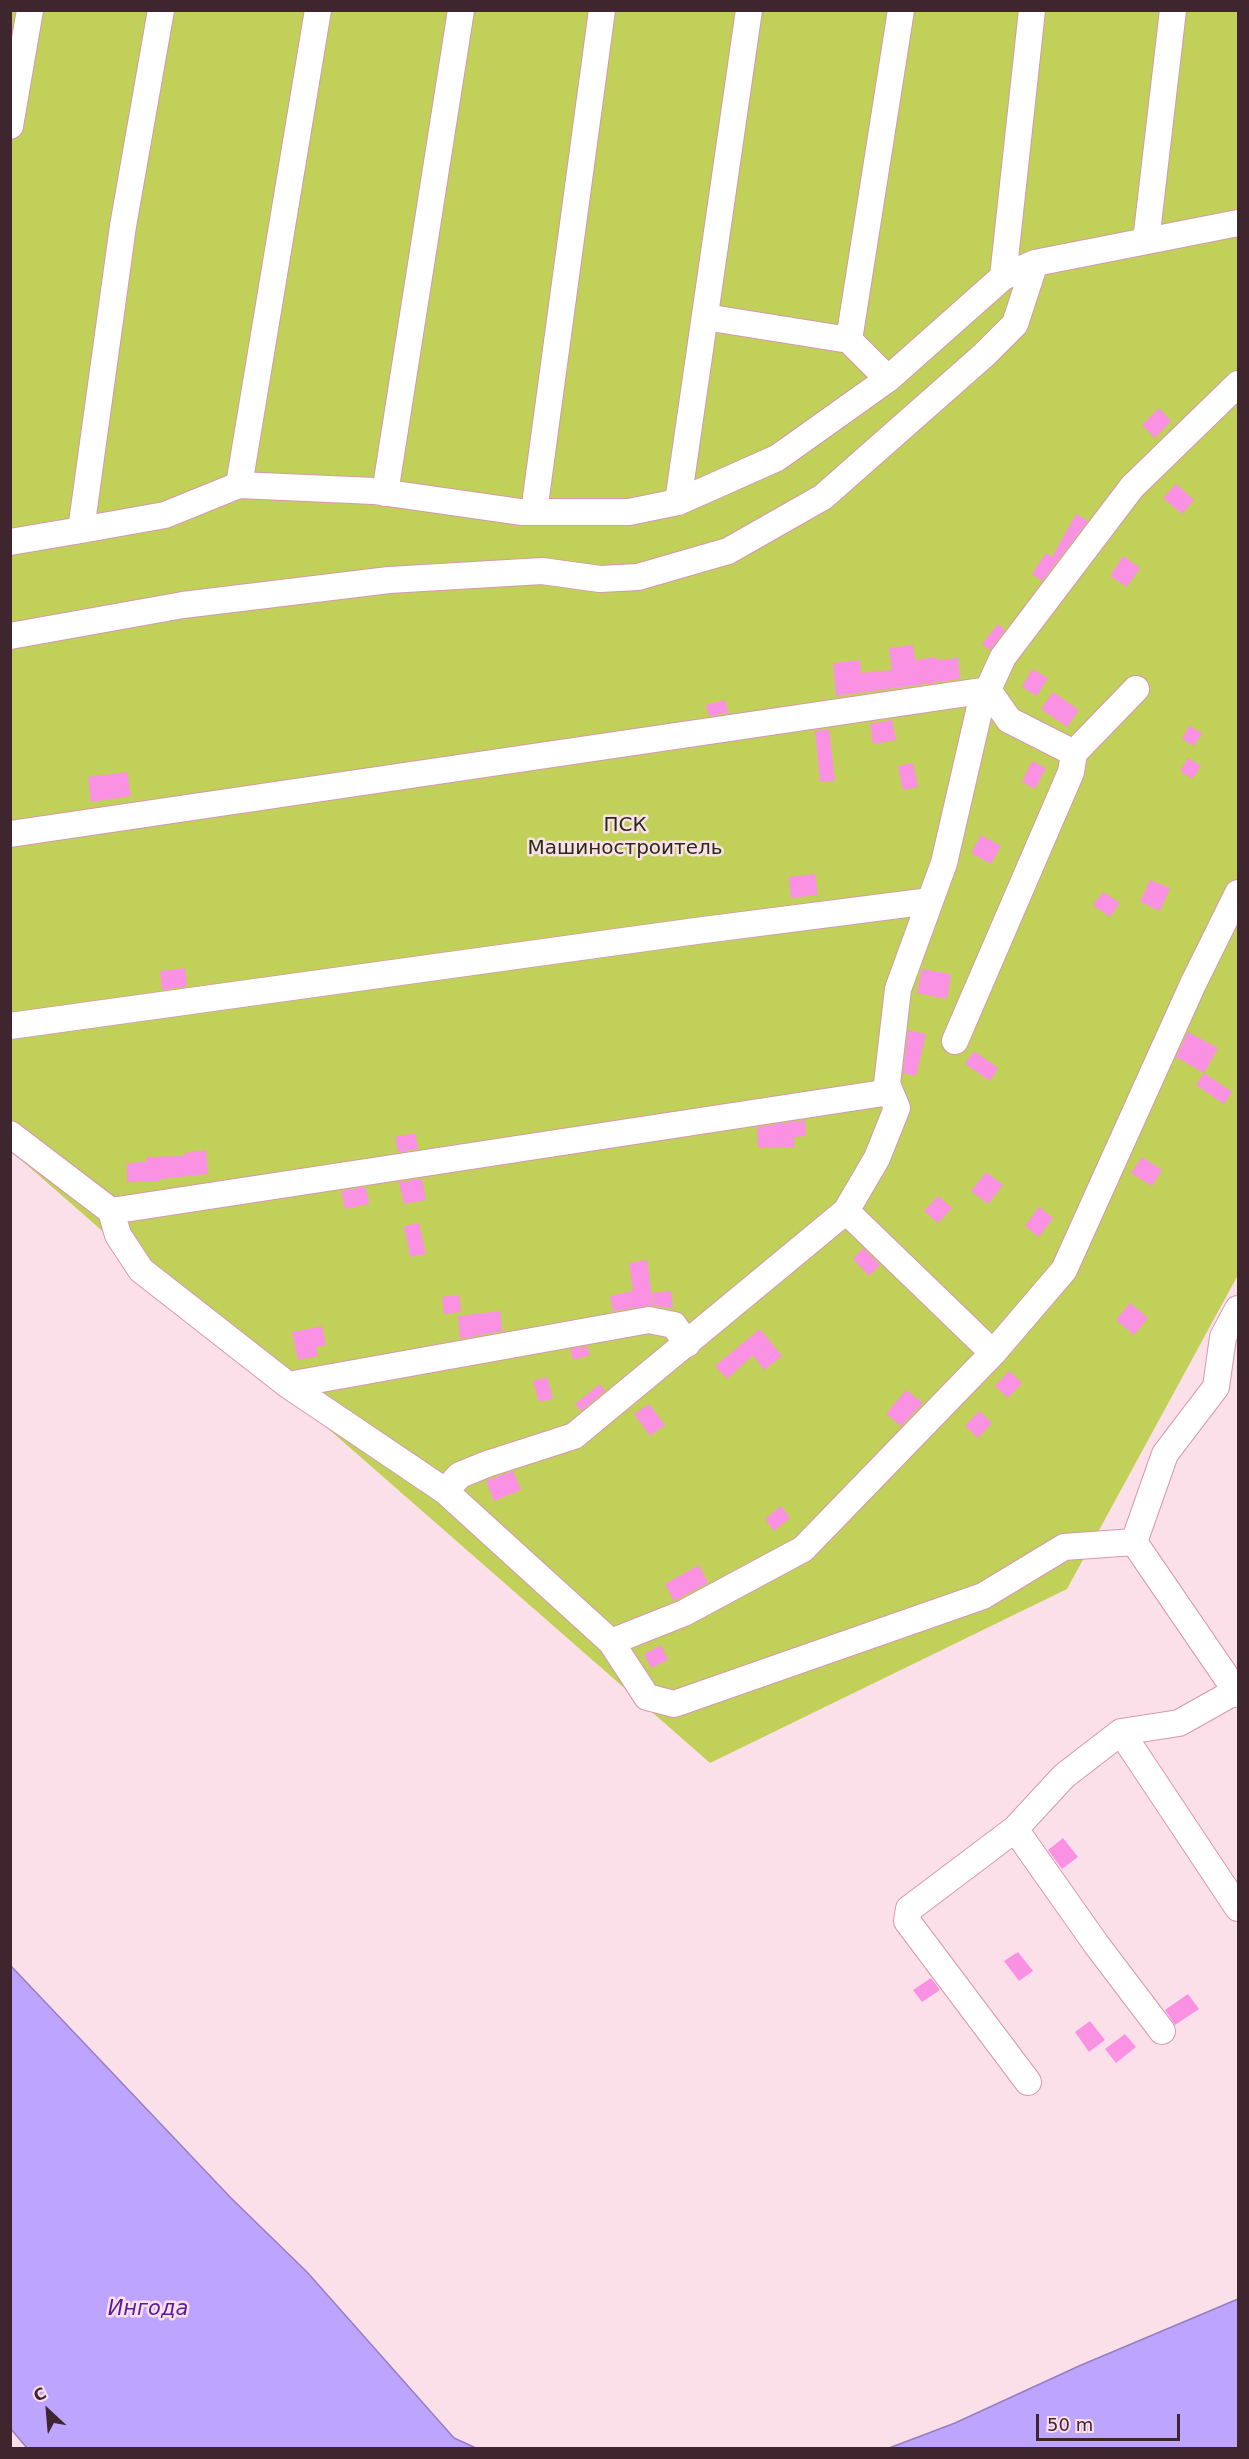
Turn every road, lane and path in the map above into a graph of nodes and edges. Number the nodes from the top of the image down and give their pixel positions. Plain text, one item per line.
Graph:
1 (30, 10) edge
2 (161, 10) edge
3 (318, 10) edge
4 (461, 10) edge
5 (602, 10) edge
6 (749, 10) edge
7 (901, 10) edge
8 (1032, 10) edge
9 (1173, 10) edge
10 (10, 126) edge
11 (1239, 223) edge
12 (1146, 241) junction
13 (1035, 263) junction
14 (1003, 277) junction
15 (705, 317) junction
16 (849, 339) junction
17 (888, 379) junction
18 (1239, 384) edge
19 (239, 485) junction
20 (385, 493) junction
21 (678, 502) junction
22 (534, 512) junction
23 (81, 530) junction
24 (10, 542) edge
25 (10, 636) edge
26 (1136, 689) dead end
27 (988, 690) junction
28 (1074, 753) junction
29 (10, 834) edge
30 (1239, 893) edge
31 (930, 901) junction
32 (10, 1026) edge
33 (956, 1041) dead end
34 (890, 1092) junction
35 (10, 1134) edge
36 (111, 1211) junction
37 (846, 1211) junction
38 (1239, 1309) edge
39 (687, 1344) junction
40 (993, 1353) junction
41 (288, 1385) junction
42 (444, 1491) junction
43 (1134, 1542) junction
44 (611, 1642) junction
45 (1237, 1693) edge
46 (1121, 1732) junction
47 (1015, 1829) junction
48 (1239, 1908) edge
49 (1162, 2031) dead end
50 (1028, 2082) dead end

1 - 10 street
2 - 23 street
3 - 19 street
4 - 20 street
5 - 22 street
6 - 15 street
7 - 16 street
8 - 14 street
9 - 12 street
11 - 12 street
12 - 13 street
13 - 14 street
13 - 25 street
14 - 17 street
15 - 16 street
15 - 21 street
16 - 17 street
17 - 21 street
18 - 27 street
19 - 20 street
19 - 23 street
20 - 22 street
21 - 22 street
23 - 24 street
26 - 28 street
27 - 28 street
27 - 29 street
27 - 31 street
28 - 33 street
30 - 40 street
31 - 32 street
31 - 34 street
34 - 36 street
34 - 37 street
35 - 36 street
36 - 41 street
37 - 39 street
37 - 40 street
38 - 43 street
39 - 41 street
39 - 42 street
40 - 44 street
41 - 42 street
42 - 44 street
43 - 44 street
43 - 45 street
45 - 46 street
46 - 47 street
46 - 48 street
47 - 49 street
47 - 50 street

